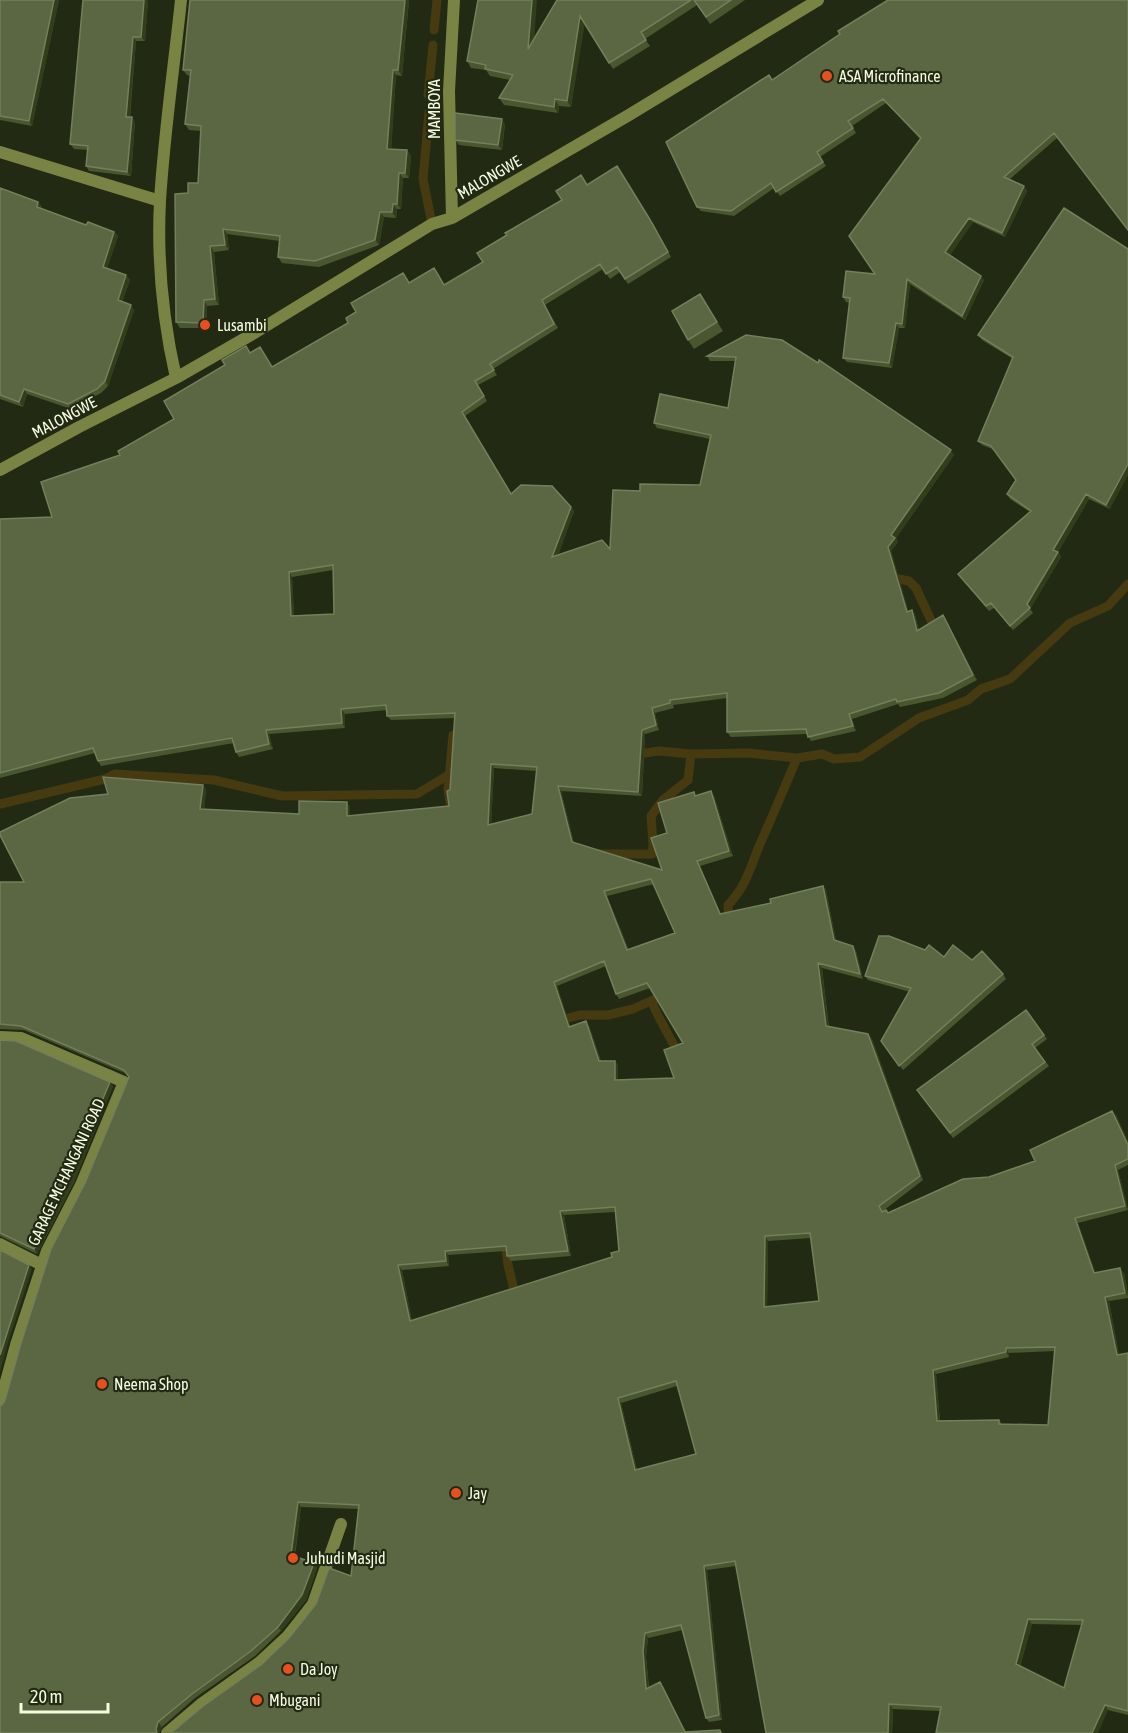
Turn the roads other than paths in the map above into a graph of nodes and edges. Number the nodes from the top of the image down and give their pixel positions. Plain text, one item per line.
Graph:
1 (180, 0) edge
2 (454, 0) edge
3 (818, 0) edge
4 (0, 152) edge
5 (160, 201) junction
6 (452, 218) junction
7 (176, 378) junction
8 (0, 470) edge
9 (0, 1037) edge
10 (0, 1244) edge
11 (42, 1265) junction
12 (0, 1403) edge
13 (341, 1524) dead end
14 (167, 1733) edge

1 - 5 street
2 - 6 street, MAMBOYA
3 - 6 street, MALONGWE
4 - 5 street
5 - 7 street
6 - 7 street, MALONGWE
7 - 8 street, MALONGWE
9 - 11 street, GARAGE MCHANGANI ROAD
10 - 11 street
11 - 12 street, GARAGE MCHANGANI ROAD
13 - 14 street

